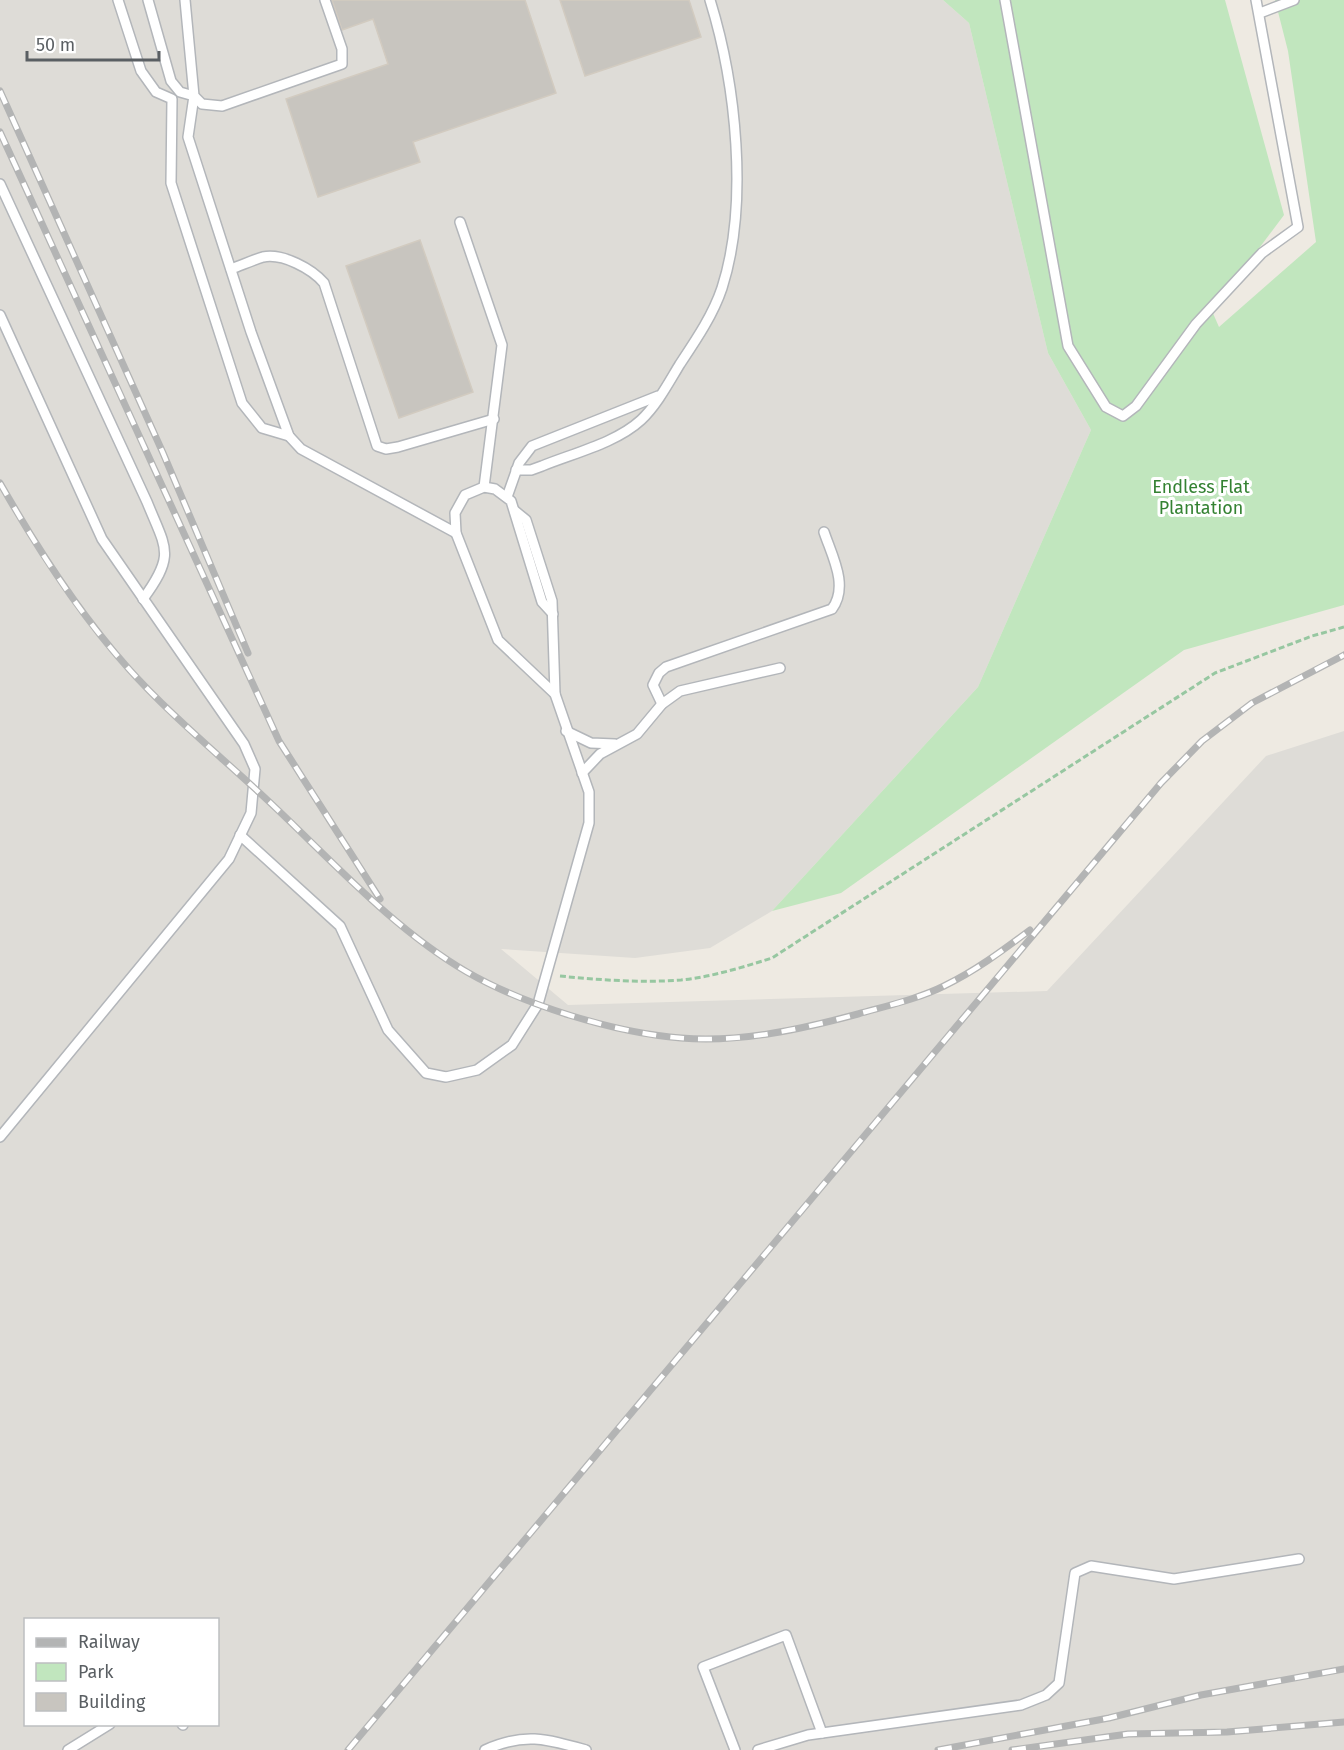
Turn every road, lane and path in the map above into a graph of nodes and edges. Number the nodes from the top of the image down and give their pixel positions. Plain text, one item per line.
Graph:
1 (118, 0) edge
2 (148, 0) edge
3 (185, 0) edge
4 (325, 0) edge
5 (710, 0) edge
6 (1005, 0) edge
7 (1256, 0) edge
8 (1293, 0) edge
9 (1260, 13) junction
10 (194, 96) junction
11 (0, 184) edge
12 (460, 222) dead end
13 (231, 269) junction
14 (0, 315) edge
15 (660, 395) junction
16 (494, 419) junction
17 (289, 436) junction
18 (516, 470) junction
19 (484, 488) junction
20 (507, 496) junction
21 (824, 532) dead end
22 (456, 533) junction
23 (143, 598) junction
24 (1344, 627) edge
25 (780, 668) dead end
26 (555, 694) junction
27 (662, 704) junction
28 (566, 731) junction
29 (615, 744) junction
30 (582, 773) junction
31 (240, 836) junction
32 (546, 974) junction
33 (0, 1137) edge
34 (1299, 1559) dead end
35 (108, 1726) edge
36 (822, 1733) junction
37 (68, 1750) edge
38 (485, 1750) edge
39 (586, 1750) edge
40 (735, 1750) edge
41 (758, 1750) edge

1 - 17 lane
2 - 10 lane
3 - 10 lane
4 - 10 lane
5 - 15 lane
6 - 9 lane
7 - 9 lane
8 - 9 lane
10 - 13 lane
11 - 23 lane
12 - 16 lane
13 - 16 lane
13 - 17 lane
14 - 23 lane
15 - 18 lane
15 - 18 lane
16 - 19 lane
17 - 22 lane
18 - 20 lane
19 - 20 lane
19 - 22 lane
20 - 26 lane
21 - 27 lane
22 - 26 lane
23 - 31 lane
24 - 32 path
25 - 27 lane
26 - 28 lane
27 - 29 lane
28 - 29 lane
28 - 30 lane
29 - 30 lane
30 - 32 lane
31 - 32 lane
31 - 33 lane
34 - 36 lane
35 - 37 lane
36 - 40 lane
36 - 41 lane
38 - 39 lane

